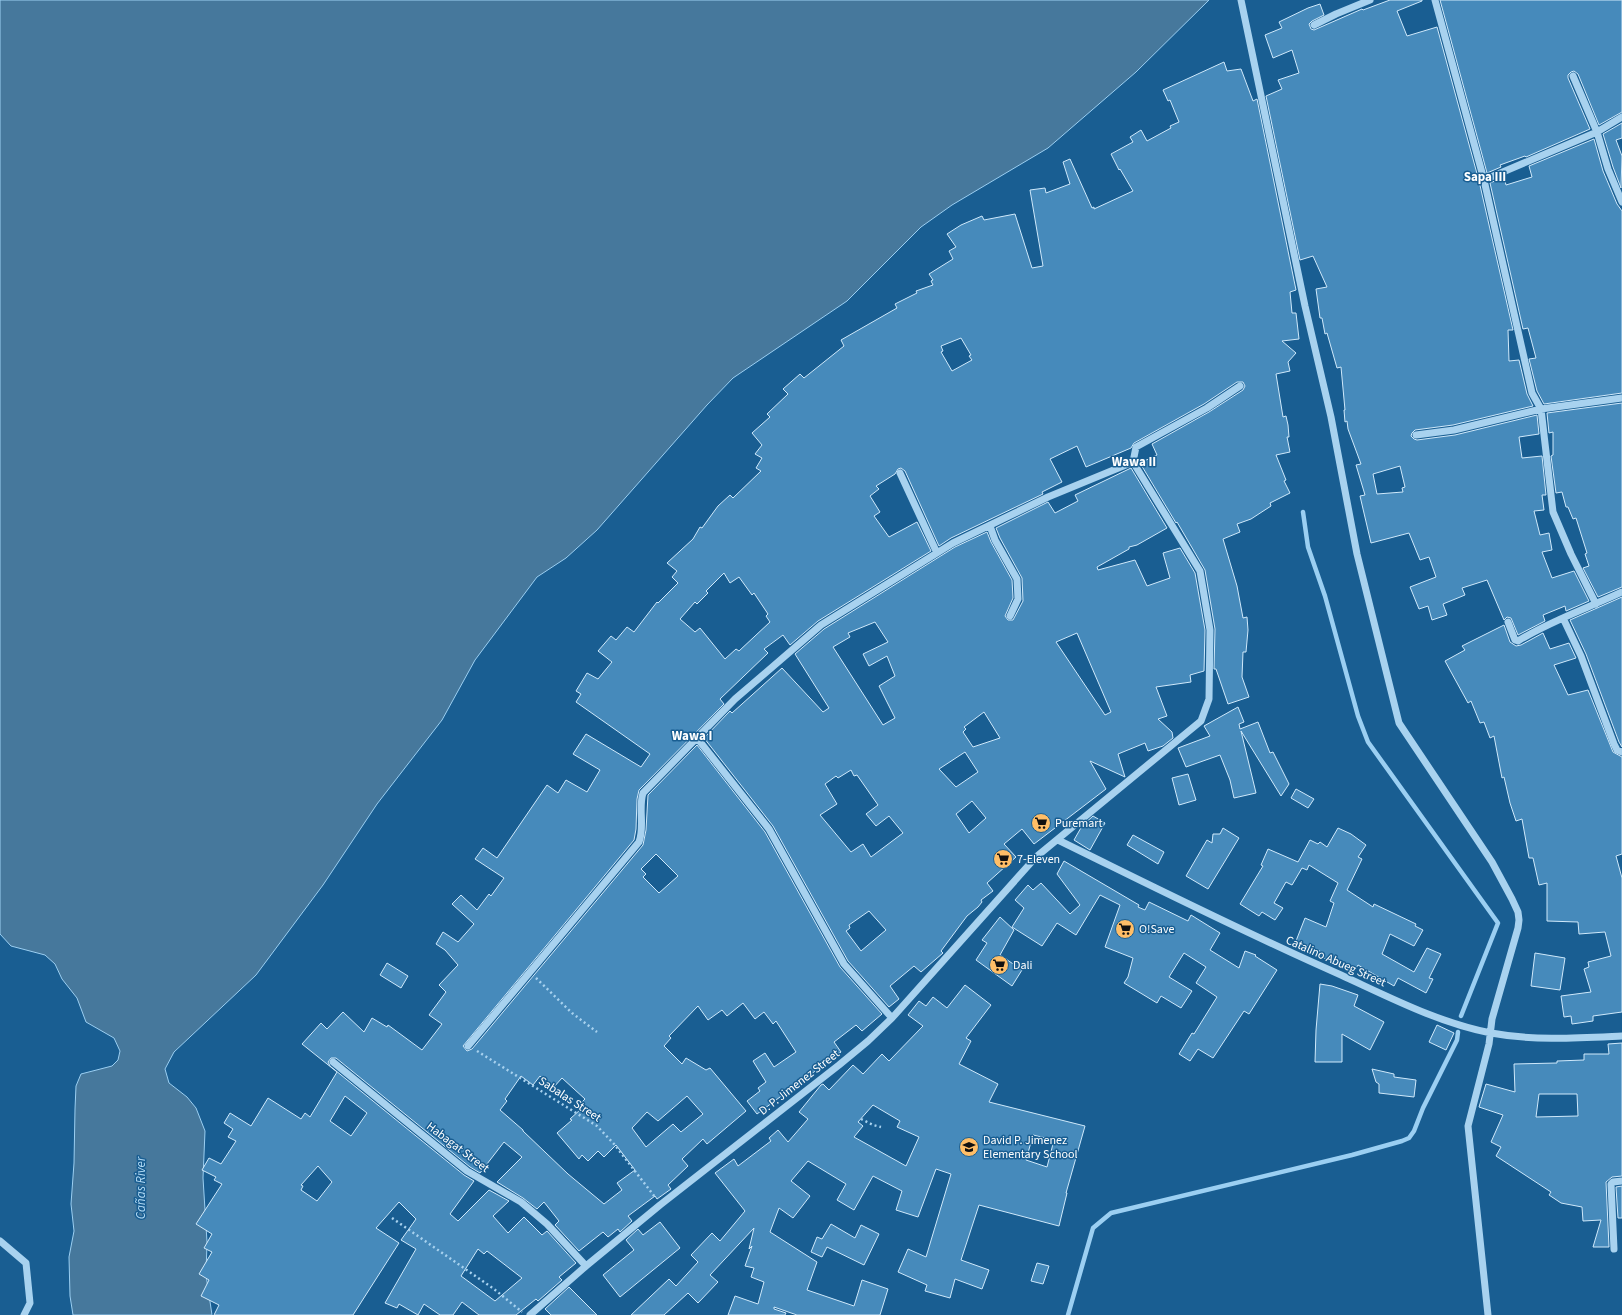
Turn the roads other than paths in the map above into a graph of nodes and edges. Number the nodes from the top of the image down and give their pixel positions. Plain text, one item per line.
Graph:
1 (1241, 0) edge
2 (1370, 0) edge
3 (1435, 0) edge
4 (1314, 25) dead end
5 (1573, 76) dead end
6 (1622, 118) edge
7 (1597, 132) junction
8 (1484, 180) junction
9 (1622, 202) edge
10 (1240, 386) dead end
11 (1622, 398) edge
12 (1541, 409) junction
13 (1416, 435) dead end
14 (1132, 462) junction
15 (900, 473) dead end
16 (990, 526) junction
17 (937, 553) junction
18 (1622, 592) edge
19 (1596, 604) junction
20 (1010, 616) dead end
21 (1564, 618) junction
22 (1508, 622) dead end
23 (697, 738) junction
24 (1622, 752) edge
25 (1058, 840) junction
26 (892, 1018) junction
27 (1490, 1033) junction
28 (1622, 1036) edge
29 (468, 1046) road end
30 (333, 1062) dead end
31 (1622, 1181) edge
32 (0, 1241) edge
33 (1614, 1250) dead end
34 (586, 1266) junction
35 (24, 1315) edge
36 (530, 1315) edge
37 (1488, 1315) edge

1 - 27 street
2 - 4 street
3 - 8 street
5 - 7 street
6 - 7 street
7 - 8 street
7 - 9 street
8 - 12 street
10 - 14 street
11 - 12 street
12 - 13 street
12 - 19 street
14 - 16 street
14 - 25 street, D. P. Jimenez Street
15 - 17 street
16 - 17 street
16 - 20 street
17 - 23 street
18 - 19 street
19 - 21 street
21 - 22 street
21 - 24 street
23 - 26 street
23 - 29 street
25 - 26 street, D. P. Jimenez Street
25 - 27 street, Catalino Abueg Street
26 - 34 street, D. P. Jimenez Street
27 - 28 street, Catalino Abueg Street
27 - 37 street
30 - 34 street, Habagat Street
31 - 33 street
32 - 35 street
34 - 36 street, D. P. Jimenez Street

